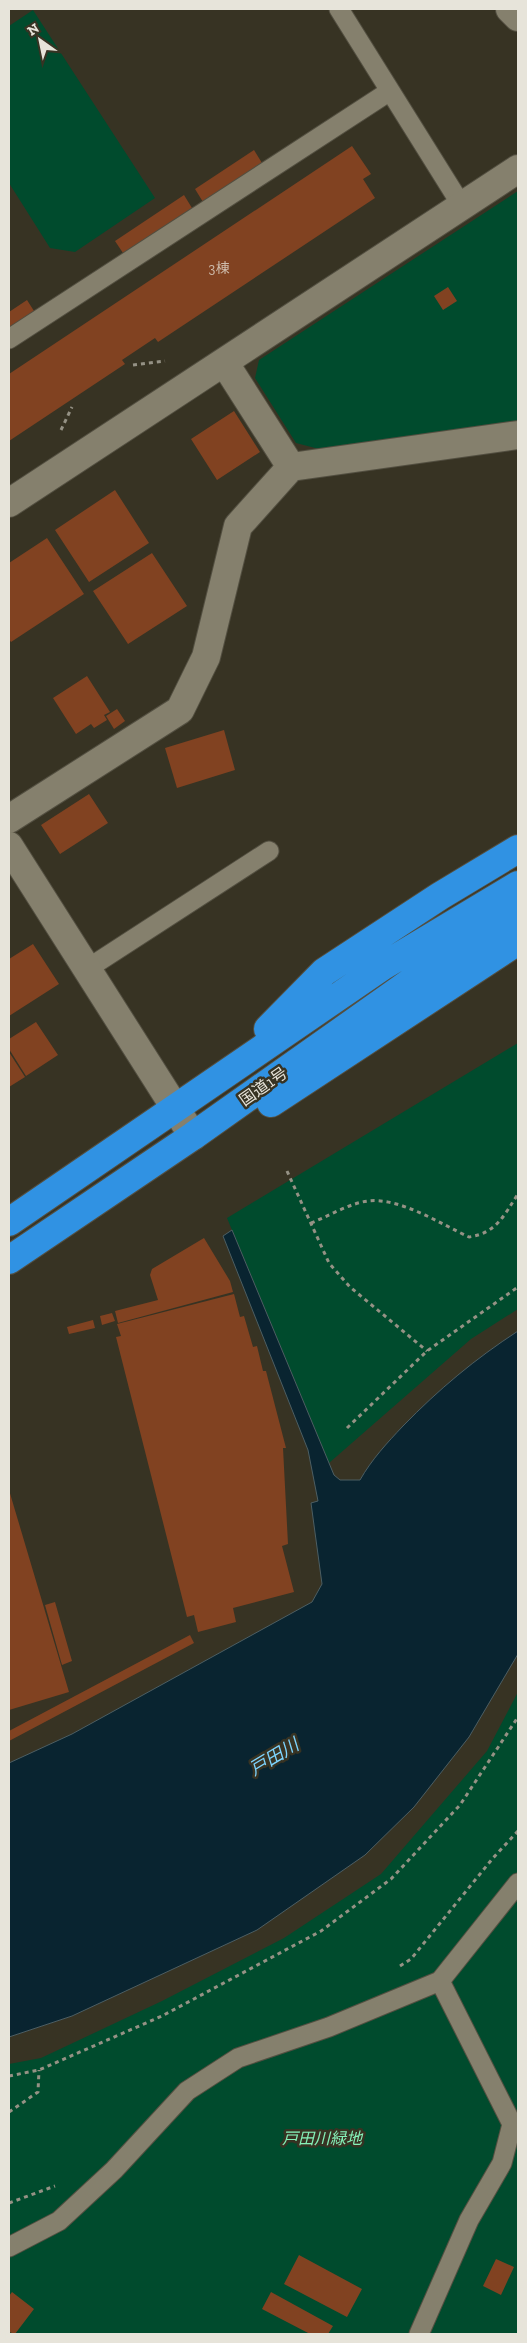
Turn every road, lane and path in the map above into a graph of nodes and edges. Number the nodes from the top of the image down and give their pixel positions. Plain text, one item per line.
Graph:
1 (339, 9) edge
2 (510, 9) edge
3 (518, 17) edge
4 (390, 91) junction
5 (518, 169) edge
6 (462, 206) junction
7 (9, 340) edge
8 (224, 362) junction
9 (518, 435) edge
10 (291, 467) junction
11 (9, 503) edge
12 (9, 819) edge
13 (9, 846) edge
14 (518, 849) edge
15 (269, 851) dead end
16 (518, 885) edge
17 (518, 914) edge
18 (518, 941) edge
19 (415, 963) junction
20 (87, 969) junction
21 (225, 1073) junction
22 (175, 1107) junction
23 (193, 1136) junction
24 (287, 1171) dead end
25 (518, 1194) edge
26 (9, 1222) edge
27 (311, 1223) junction
28 (9, 1260) edge
29 (9, 1273) edge
30 (518, 1287) edge
31 (427, 1351) junction
32 (347, 1428) dead end
33 (518, 1717) edge
34 (518, 1883) edge
35 (440, 1981) junction
36 (39, 2070) junction
37 (9, 2076) edge
38 (9, 2112) edge
39 (9, 2247) edge
40 (419, 2334) edge

1 - 4 lane
2 - 3 street
4 - 6 lane
4 - 7 lane
5 - 6 street
6 - 8 street
8 - 10 street
8 - 11 street
9 - 10 street
10 - 12 street
13 - 20 street
14 - 21 highway
15 - 20 lane
16 - 19 highway, 国道1号
17 - 19 highway, 国道1号
18 - 29 highway
19 - 21 highway, 国道1号
19 - 23 highway, 国道1号
20 - 22 street
21 - 22 highway, 国道1号
22 - 23 street
22 - 26 highway, 国道1号
23 - 28 highway, 国道1号
24 - 27 path
25 - 27 path
27 - 31 path
30 - 31 path
31 - 32 path
33 - 36 path
34 - 35 lane
35 - 39 lane
35 - 40 lane
36 - 37 path
36 - 38 path

